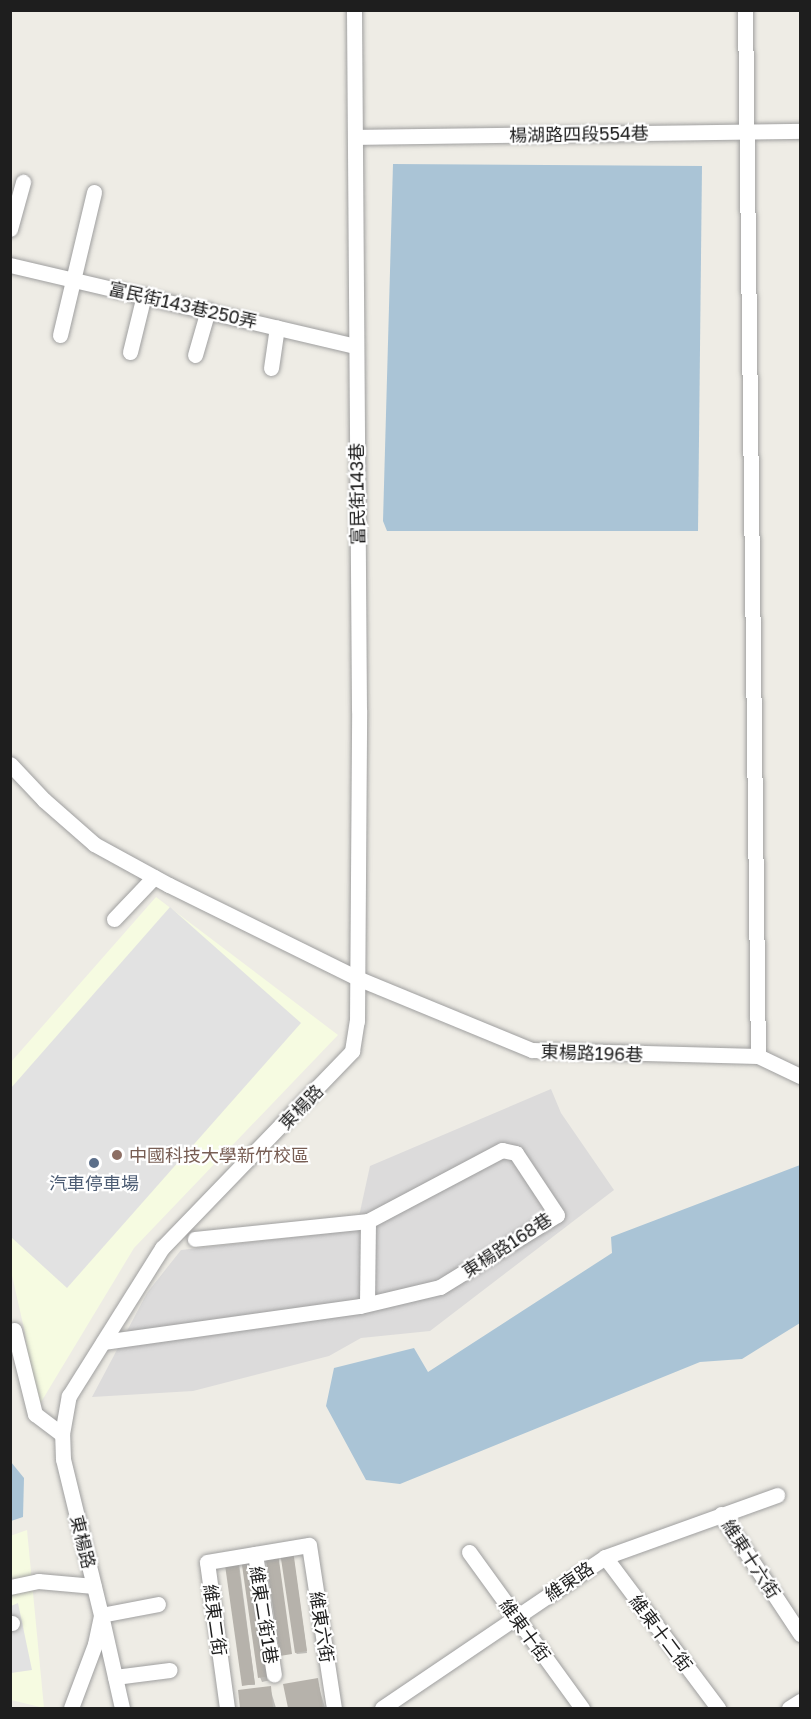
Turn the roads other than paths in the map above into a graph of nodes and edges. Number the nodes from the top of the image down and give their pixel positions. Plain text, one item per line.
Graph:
1 (354, 10) edge
2 (745, 10) edge
3 (801, 131) edge
4 (746, 132) junction
5 (357, 137) junction
6 (23, 182) dead end
7 (94, 192) dead end
8 (10, 230) edge
9 (10, 265) edge
10 (73, 279) junction
11 (144, 295) junction
12 (208, 310) junction
13 (277, 327) junction
14 (60, 335) dead end
15 (356, 346) junction
16 (129, 352) dead end
17 (195, 355) dead end
18 (271, 368) dead end
19 (10, 764) edge
20 (154, 877) junction
21 (114, 919) dead end
22 (357, 978) junction
23 (758, 1056) junction
24 (801, 1076) edge
25 (368, 1221) junction
26 (195, 1239) dead end
27 (367, 1303) junction
28 (14, 1330) dead end
29 (103, 1342) junction
30 (62, 1434) junction
31 (777, 1495) dead end
32 (721, 1514) junction
33 (309, 1545) joint
34 (469, 1552) dead end
35 (255, 1554) junction
36 (605, 1557) junction
37 (94, 1586) junction
38 (10, 1587) edge
39 (158, 1604) dead end
40 (101, 1615) junction
41 (515, 1617) junction
42 (801, 1634) edge
43 (170, 1670) dead end
44 (274, 1675) dead end
45 (115, 1677) junction
46 (801, 1701) edge
47 (403, 1703) edge
48 (71, 1708) edge
49 (122, 1708) edge
50 (227, 1708) edge
51 (334, 1708) edge
52 (382, 1708) edge
53 (582, 1708) edge
54 (718, 1708) edge
55 (789, 1708) edge

1 - 5 street, 富民街143巷
2 - 4 street
3 - 4 street, 楊湖路四段554巷
4 - 5 street, 楊湖路四段554巷
4 - 23 street
5 - 15 street, 富民街143巷
6 - 8 street
7 - 10 street
9 - 10 street, 富民街143巷250弄
10 - 11 street, 富民街143巷250弄
10 - 14 street
11 - 12 street, 富民街143巷250弄
11 - 16 street
12 - 13 street, 富民街143巷250弄
12 - 17 street
13 - 15 street, 富民街143巷250弄
13 - 18 street
15 - 22 street, 富民街143巷
19 - 20 street
20 - 21 street
20 - 22 street
22 - 23 street, 東楊路196巷
22 - 29 street, 東楊路
23 - 24 street, 東楊路196巷
25 - 26 street, 東楊路168巷
25 - 27 street
25 - 27 street, 東楊路168巷
27 - 29 street, 東楊路168巷
28 - 30 street
29 - 30 street, 東楊路
30 - 37 street, 東楊路
31 - 32 street, 維東路
32 - 36 street, 維東路
32 - 42 street, 維東十六街
33 - 35 street, 維東二街
33 - 51 street, 維東六街
34 - 41 street, 維東十街
35 - 44 street, 維東二街1巷
35 - 50 street, 維東二街
36 - 41 street, 維東路
36 - 54 street, 維東十二街
37 - 38 street
37 - 40 street, 東楊路
39 - 40 street
40 - 45 street, 東楊路
40 - 48 street, 東楊路
41 - 47 street, 維東路
41 - 53 street, 維東十街
43 - 45 street
45 - 49 street, 東楊路
46 - 55 street
47 - 52 street, 維東路

